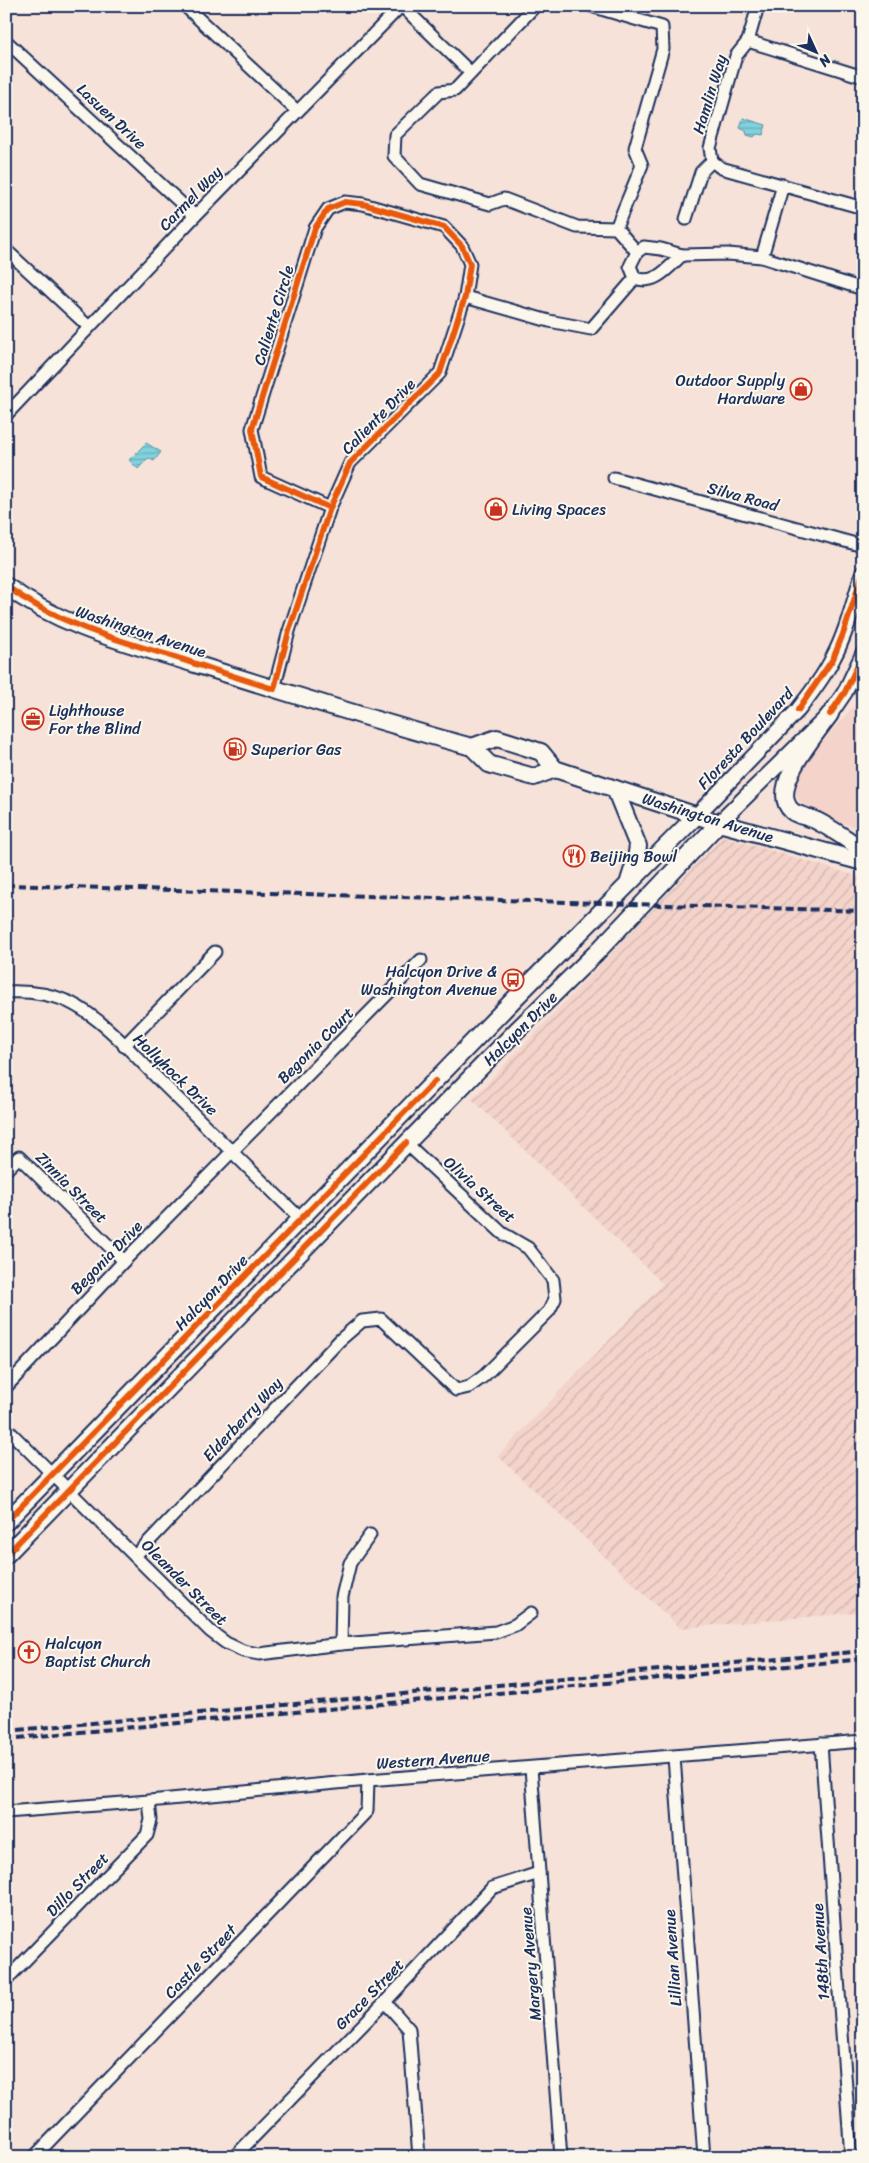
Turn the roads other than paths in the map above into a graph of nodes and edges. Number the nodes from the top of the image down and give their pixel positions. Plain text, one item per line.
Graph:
1 (185, 6) edge
2 (402, 6) edge
3 (535, 6) edge
4 (591, 6) edge
5 (758, 6) edge
6 (6, 41) edge
7 (748, 41) junction
8 (471, 73) junction
9 (863, 77) edge
10 (297, 111) junction
11 (712, 161) junction
12 (783, 186) junction
13 (863, 208) edge
14 (195, 216) junction
15 (686, 220) dead end
16 (444, 227) joint
17 (616, 228) junction
18 (6, 250) edge
19 (637, 252) junction
20 (682, 255) junction
21 (762, 257) junction
22 (634, 278) junction
23 (863, 289) edge
24 (465, 297) junction
25 (89, 327) junction
26 (6, 415) edge
27 (614, 478) dead end
28 (330, 508) junction
29 (863, 546) edge
30 (863, 573) edge
31 (6, 586) edge
32 (863, 654) edge
33 (274, 689) junction
34 (830, 714) junction
35 (472, 747) junction
36 (555, 769) junction
37 (615, 789) junction
38 (696, 815) junction
39 (720, 823) junction
40 (863, 850) edge
41 (863, 862) edge
42 (628, 884) junction
43 (215, 952) dead end
44 (421, 960) dead end
45 (6, 992) edge
46 (124, 1046) junction
47 (406, 1143) junction
48 (232, 1152) junction
49 (6, 1170) edge
50 (301, 1219) junction
51 (124, 1261) junction
52 (381, 1319) joint
53 (6, 1387) edge
54 (6, 1428) edge
55 (52, 1474) junction
56 (70, 1491) junction
57 (6, 1522) edge
58 (370, 1535) dead end
59 (6, 1555) edge
60 (135, 1556) junction
61 (531, 1613) dead end
62 (341, 1644) junction
63 (863, 1741) edge
64 (821, 1744) junction
65 (674, 1757) junction
66 (531, 1768) junction
67 (368, 1780) junction
68 (149, 1801) junction
69 (6, 1812) edge
70 (539, 1873) junction
71 (6, 1980) edge
72 (385, 2002) junction
73 (34, 2157) edge
74 (234, 2157) edge
75 (419, 2157) edge
76 (561, 2157) edge
77 (704, 2157) edge
78 (851, 2157) edge

1 - 10 street
2 - 8 street
2 - 10 street, Carmel Way
3 - 8 street
4 - 17 street
5 - 7 street, Hamlin Way
6 - 14 street, Lasuen Drive
7 - 9 street
7 - 11 street, Hamlin Way
8 - 17 street
10 - 14 street, Carmel Way
11 - 12 street
11 - 15 street
12 - 13 street
12 - 21 street
14 - 25 street, Carmel Way
16 - 24 street, Caliente Drive
16 - 28 street, Caliente Circle
17 - 19 street
18 - 25 street
19 - 20 street
19 - 22 street
20 - 21 street
20 - 22 street
21 - 23 street
22 - 24 street
24 - 28 street, Caliente Drive
25 - 26 street, Carmel Way
27 - 29 street, Silva Road
28 - 33 street, Caliente Drive
30 - 38 street, Floresta Boulevard
31 - 33 main road, Washington Avenue
32 - 34 street
33 - 35 main road, Washington Avenue
34 - 39 street
34 - 40 main road
35 - 36 main road, Washington Avenue
35 - 36 main road, Washington Avenue
36 - 37 main road, Washington Avenue
37 - 38 main road, Washington Avenue
37 - 42 main road
38 - 39 main road, Washington Avenue
38 - 42 main road, Halcyon Drive
39 - 41 main road, Washington Avenue
39 - 47 main road, Halcyon Drive
42 - 50 main road, Halcyon Drive
43 - 46 street
44 - 48 street, Begonia Court
45 - 46 street, Hollyhock Drive
46 - 48 street, Hollyhock Drive
47 - 52 street, Olivia Street
47 - 56 main road, Halcyon Drive
48 - 50 street, Hollyhock Drive
48 - 51 street, Begonia Drive
49 - 51 street, Zinnia Street
50 - 55 main road, Halcyon Drive
51 - 53 street, Begonia Drive
52 - 60 street, Elderberry Way
54 - 55 street, Oleander Street
55 - 56 street, Oleander Street
55 - 57 main road, Halcyon Drive
56 - 59 main road, Halcyon Drive
56 - 60 street, Oleander Street
58 - 62 street
60 - 62 street, Oleander Street
61 - 62 street, Oleander Street
63 - 64 street, Western Avenue
64 - 65 street, Western Avenue
64 - 78 street, 148th Avenue
65 - 66 street, Western Avenue
65 - 77 street, Lillian Avenue
66 - 67 street, Western Avenue
66 - 70 street, Margery Avenue
67 - 68 street, Western Avenue
67 - 73 street, Castle Street
68 - 69 street, Western Avenue
68 - 71 street, Dillo Street
70 - 72 street, Grace Street
70 - 76 street, Margery Avenue
72 - 74 street, Grace Street
72 - 75 street

